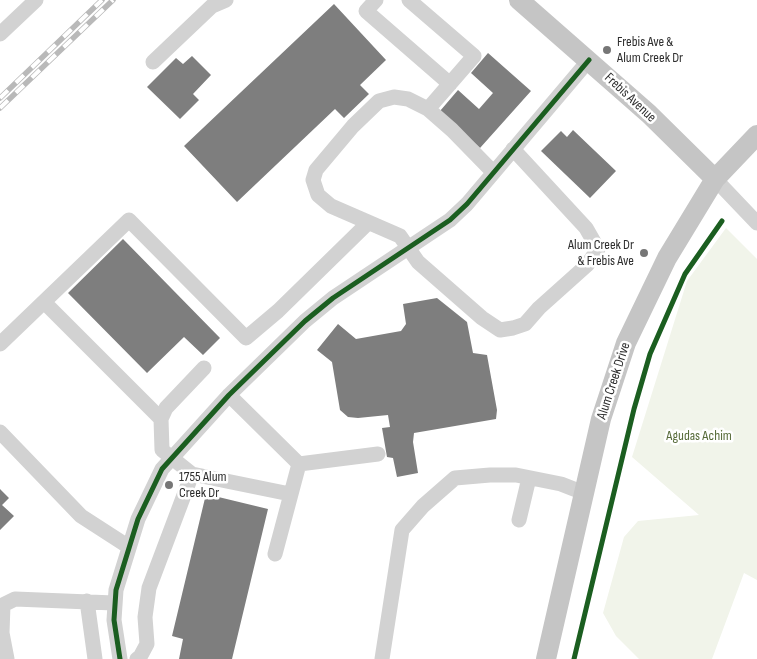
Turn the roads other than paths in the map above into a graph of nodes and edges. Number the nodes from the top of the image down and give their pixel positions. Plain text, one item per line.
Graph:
1 (36, 0) edge
2 (226, 0) edge
3 (376, 0) edge
4 (409, 0) edge
5 (519, 0) edge
6 (0, 34) edge
7 (589, 60) junction
8 (152, 62) dead end
9 (450, 84) junction
10 (428, 109) junction
11 (757, 135) edge
12 (513, 149) junction
13 (493, 172) junction
14 (715, 179) junction
15 (368, 223) junction
16 (757, 223) edge
17 (408, 248) junction
18 (44, 302) junction
19 (0, 344) edge
20 (204, 368) dead end
21 (230, 395) junction
22 (161, 419) junction
23 (0, 432) edge
24 (378, 454) dead end
25 (170, 458) junction
26 (298, 464) junction
27 (192, 474) junction
28 (529, 478) junction
29 (584, 493) junction
30 (290, 494) junction
31 (519, 520) dead end
32 (129, 546) junction
33 (275, 554) dead end
34 (87, 601) junction
35 (114, 603) junction
36 (7, 659) edge
37 (95, 659) edge
38 (120, 659) edge
39 (137, 659) edge
40 (382, 659) edge
41 (546, 659) edge

1 - 6 street
2 - 8 street
3 - 9 street
4 - 9 street
5 - 7 main road, Frebis Avenue
7 - 12 street
7 - 14 main road, Frebis Avenue
9 - 10 street
10 - 13 street
10 - 15 street
11 - 14 main road, Alum Creek Drive
12 - 13 street
12 - 17 street
13 - 17 street
14 - 16 street
14 - 29 main road, Alum Creek Drive
15 - 17 street
15 - 18 street
17 - 21 street
18 - 19 street
18 - 22 street
20 - 22 street
21 - 25 street
21 - 26 street
22 - 25 street
23 - 32 street
24 - 26 street
25 - 27 street
25 - 32 street
26 - 30 street
27 - 30 street
27 - 39 street
28 - 29 street
28 - 31 street
28 - 40 street
29 - 41 main road, Alum Creek Drive
30 - 33 street
32 - 35 street
34 - 35 street
34 - 36 street
34 - 37 street
35 - 38 street

